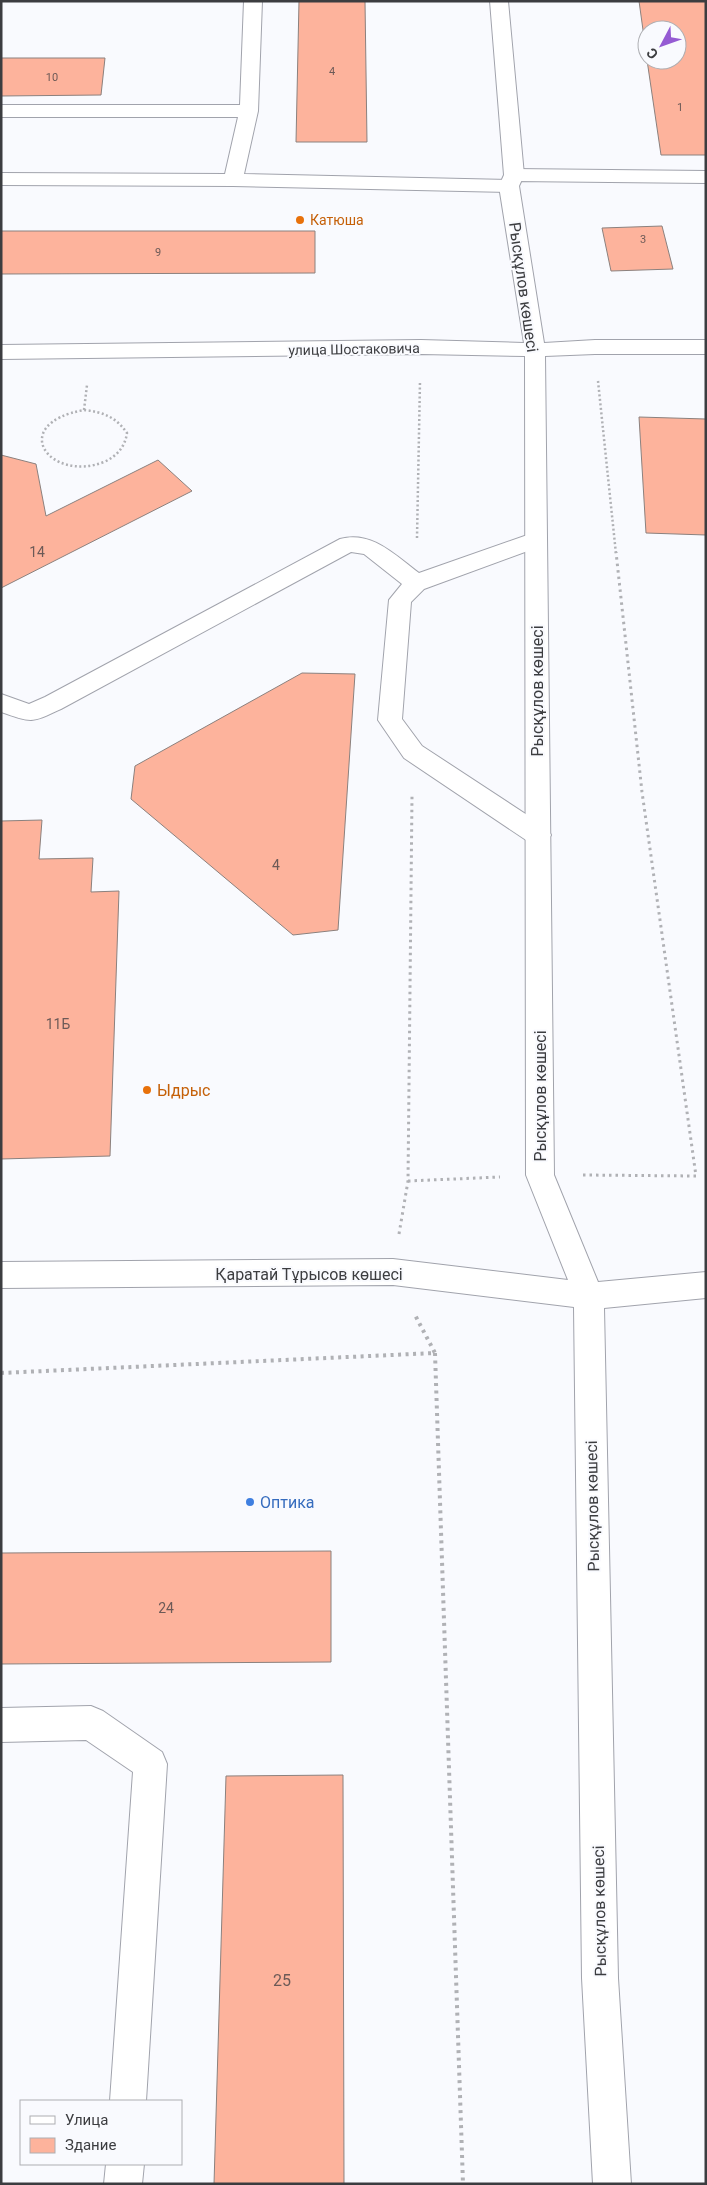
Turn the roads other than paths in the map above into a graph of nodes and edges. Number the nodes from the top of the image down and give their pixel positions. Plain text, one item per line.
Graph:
1 (253, 1) edge
2 (499, 1) edge
3 (1, 111) edge
4 (249, 112) junction
5 (706, 177) edge
6 (1, 179) edge
7 (234, 180) junction
8 (512, 180) junction
9 (706, 347) edge
10 (535, 350) junction
11 (1, 352) edge
12 (536, 540) junction
13 (416, 583) junction
14 (1, 703) edge
15 (538, 835) junction
16 (1, 1275) edge
17 (706, 1284) edge
18 (589, 1296) junction
19 (1, 1725) edge
20 (128, 2100) edge
21 (124, 2165) edge
22 (123, 2184) edge
23 (612, 2184) edge

1 - 4 street
2 - 8 street, Рысқұлов көшесі
3 - 4 street
4 - 7 street
5 - 8 street
6 - 7 street
7 - 8 street
8 - 10 street, Рысқұлов көшесі
9 - 10 street, улица Шостаковича
10 - 11 street, улица Шостаковича
10 - 12 street, Рысқұлов көшесі
12 - 13 street
12 - 15 street, Рысқұлов көшесі
13 - 14 street
13 - 15 street
15 - 18 street, Рысқұлов көшесі
16 - 18 street, Қаратай Тұрысов көшесі
17 - 18 street, Қаратай Тұрысов көшесі
18 - 23 street, Рысқұлов көшесі
19 - 20 street
21 - 22 street

